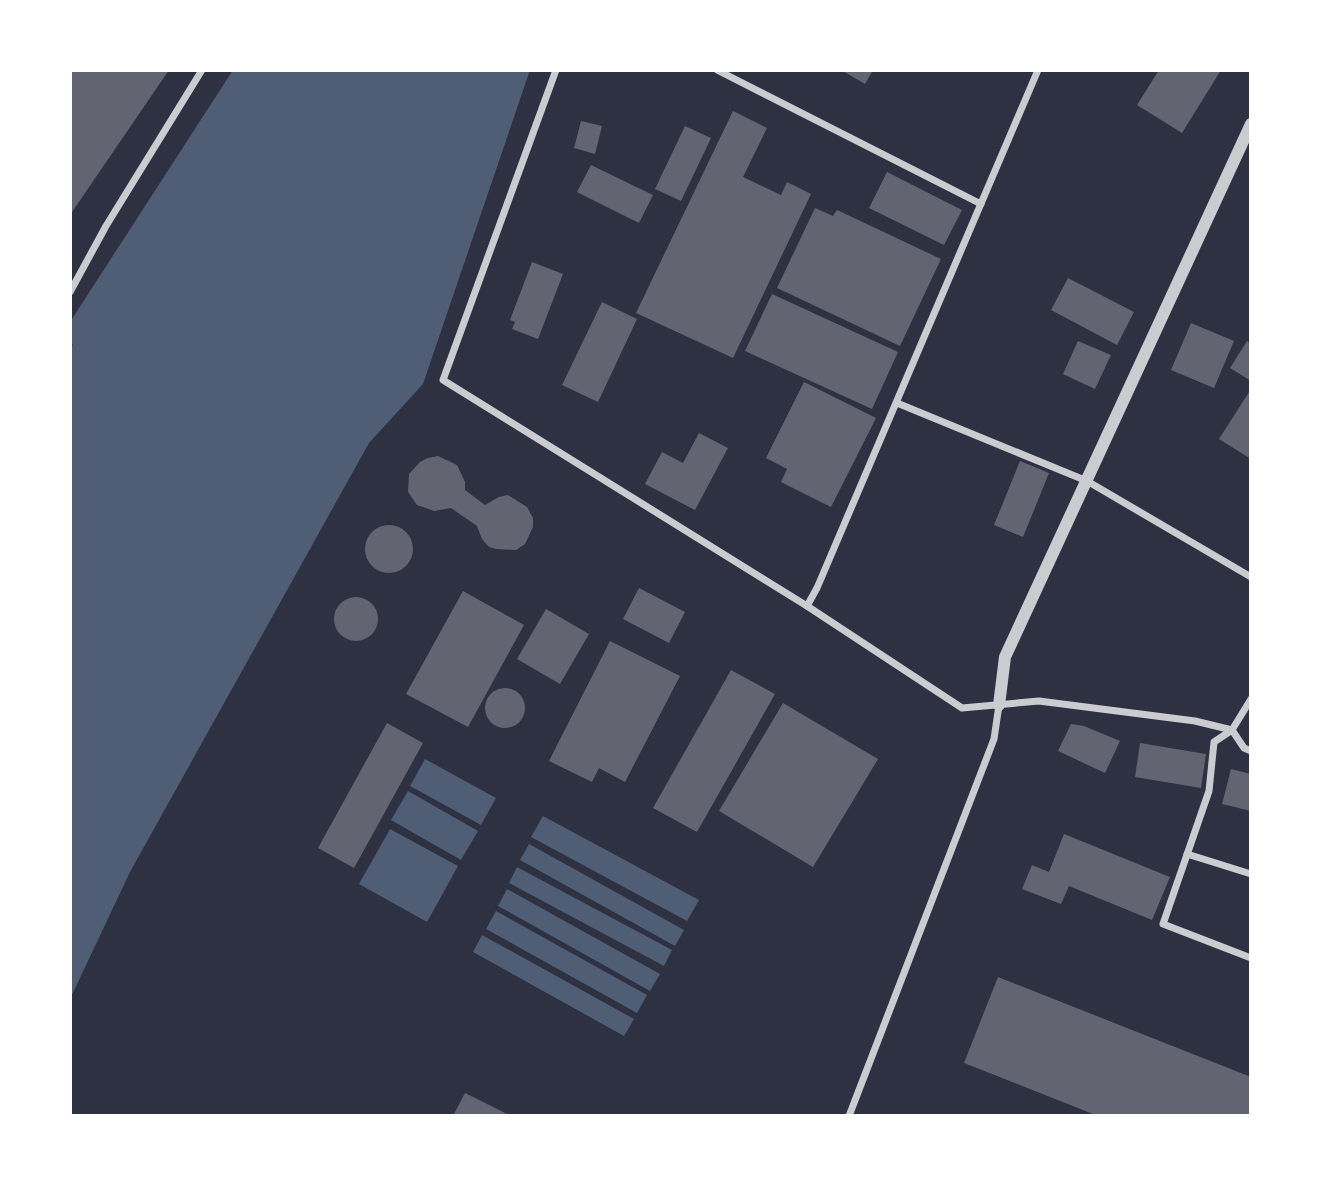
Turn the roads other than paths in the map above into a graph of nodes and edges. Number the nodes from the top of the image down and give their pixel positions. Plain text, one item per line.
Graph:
1 (202, 70) edge
2 (556, 70) edge
3 (717, 70) edge
4 (1038, 70) edge
5 (1251, 124) edge
6 (981, 204) junction
7 (70, 292) edge
8 (897, 403) junction
9 (1087, 481) junction
10 (1251, 577) edge
11 (807, 606) junction
12 (1251, 699) edge
13 (999, 705) junction
14 (1232, 730) junction
15 (1251, 751) edge
16 (1187, 854) junction
17 (1251, 874) edge
18 (1251, 958) edge
19 (849, 1116) edge

1 - 7 street
2 - 11 street
3 - 6 street
4 - 6 street
5 - 9 street
6 - 8 street
8 - 9 street
8 - 11 street
9 - 10 street
9 - 13 street
11 - 13 street
12 - 14 street
13 - 14 street
13 - 19 street
14 - 15 street
14 - 16 street
16 - 17 street
16 - 18 street

